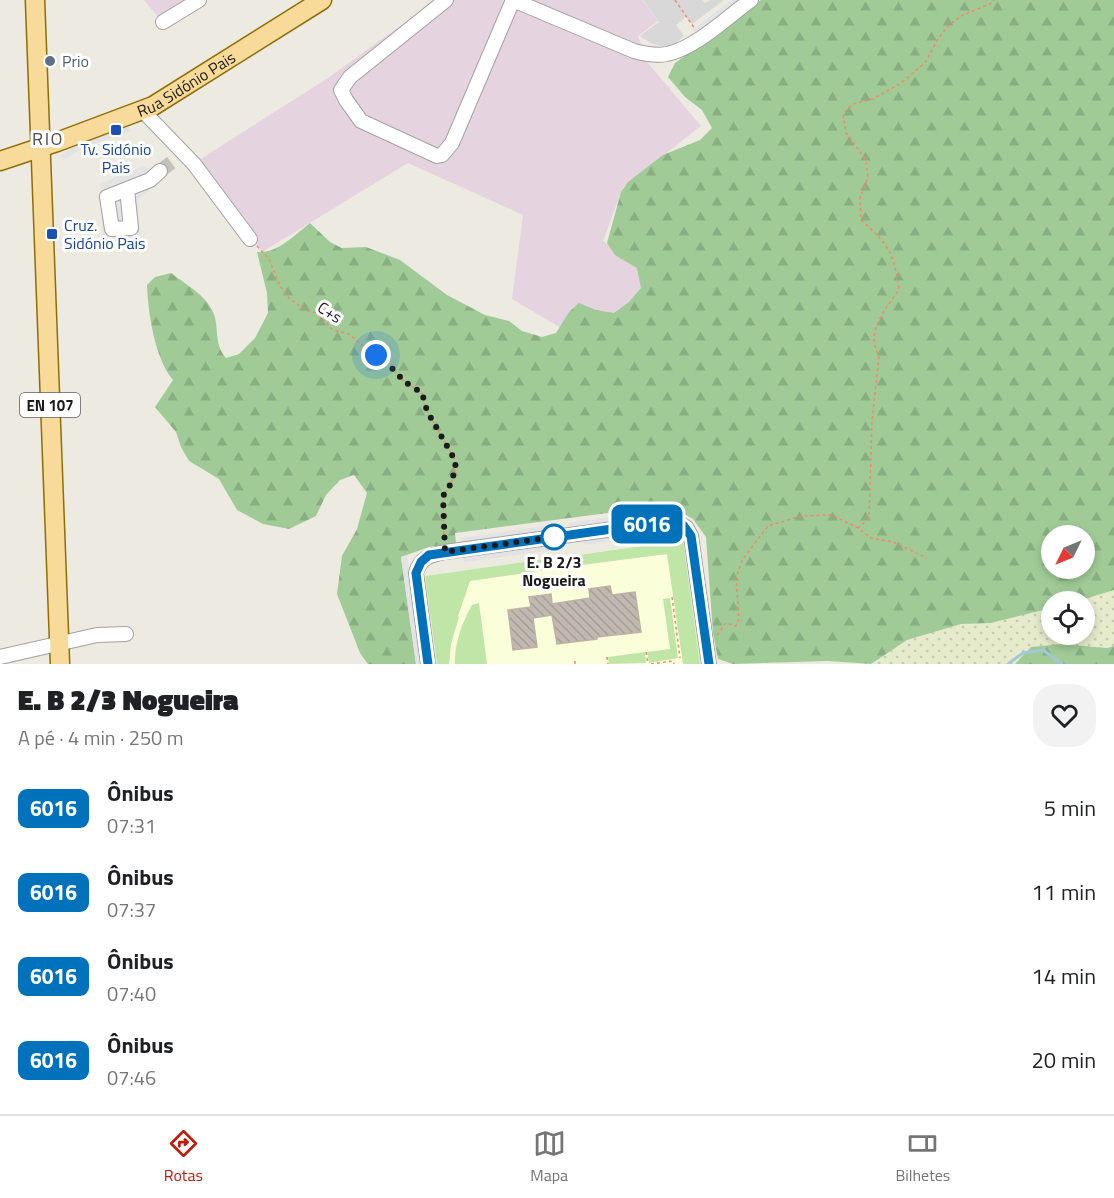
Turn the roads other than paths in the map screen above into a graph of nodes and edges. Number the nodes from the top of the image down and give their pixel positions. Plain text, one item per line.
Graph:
1 (35, 0) edge
2 (199, 0) edge
3 (322, 0) edge
4 (446, 0) edge
5 (513, 0) edge
6 (751, 0) edge
7 (163, 22) dead end
8 (143, 111) junction
9 (40, 146) junction
10 (0, 160) edge
11 (160, 171) tunnel mouth
12 (127, 189) dead end
13 (250, 239) road end
14 (126, 634) dead end
15 (60, 645) junction
16 (0, 657) edge
17 (60, 664) edge
18 (428, 664) edge
19 (709, 664) edge

1 - 9 main road, EN 107
2 - 7 street
3 - 8 main road, Rua Sidónio Pais
4 - 5 street
5 - 6 street
8 - 9 main road, Rua Sidónio Pais
8 - 13 street
9 - 10 main road, Rua Sidónio Pais
9 - 15 main road, EN 107
11 - 12 street
14 - 15 street
15 - 16 street
15 - 17 main road, EN 107
18 - 19 street

